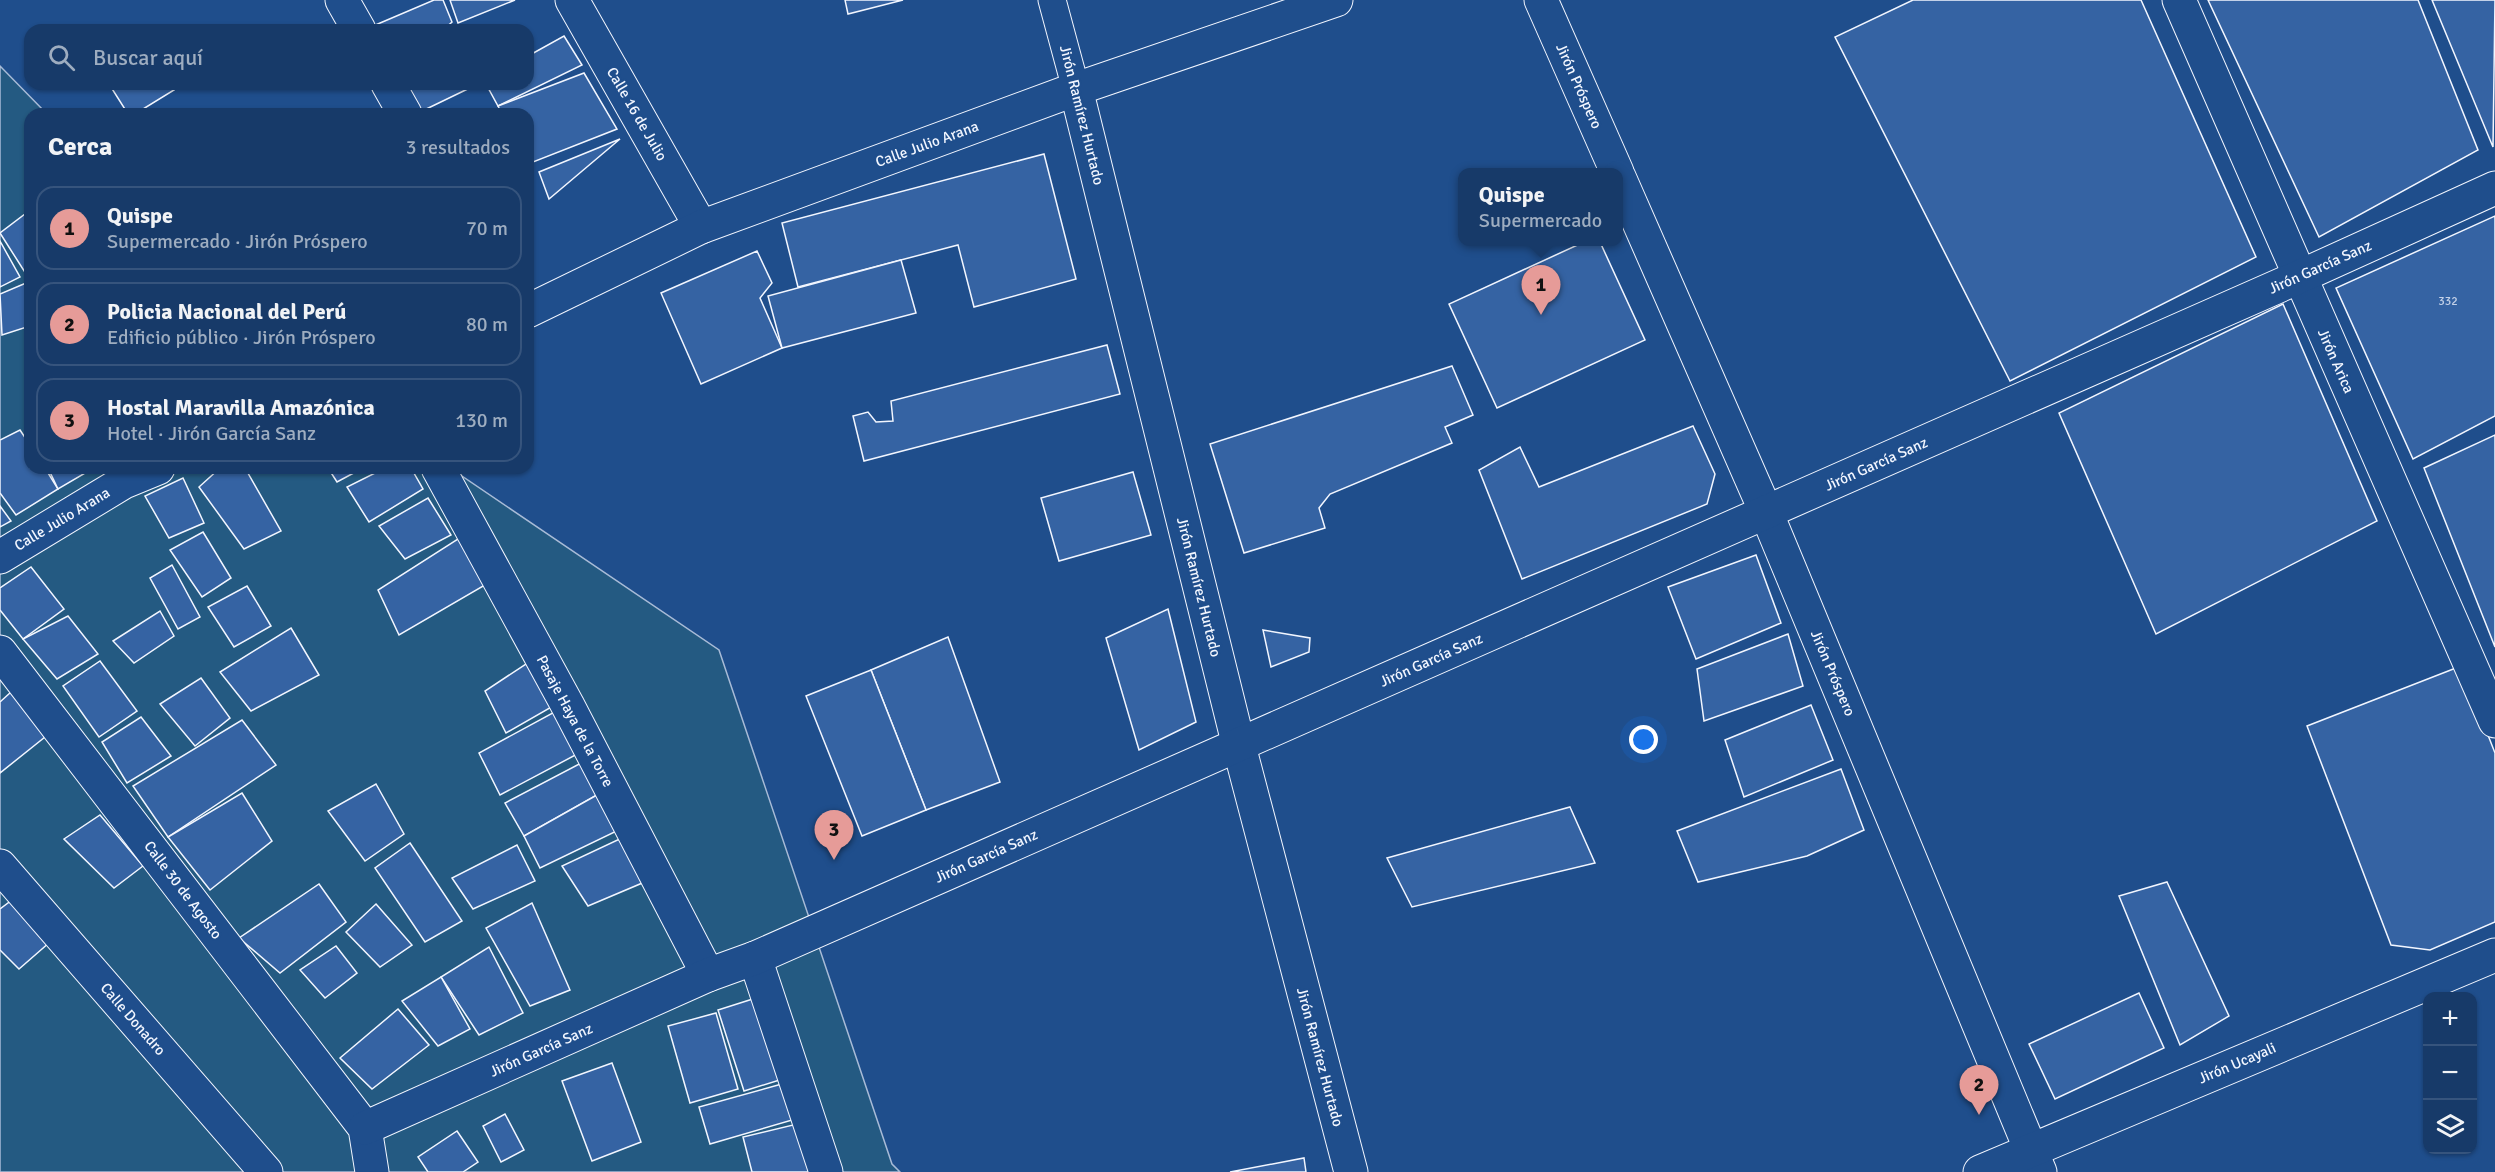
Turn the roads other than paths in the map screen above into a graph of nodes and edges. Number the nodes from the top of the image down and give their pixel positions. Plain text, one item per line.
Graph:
1 (342, 0) edge
2 (572, 0) edge
3 (1052, 0) edge
4 (1336, 0) edge
5 (1541, 0) edge
6 (2179, 0) edge
7 (356, 24) edge
8 (1076, 89) junction
9 (391, 90) edge
10 (402, 108) edge
11 (1615, 168) edge
12 (1623, 186) edge
13 (2495, 188) edge
14 (702, 228) junction
15 (2300, 277) junction
16 (534, 308) edge
17 (143, 474) edge
18 (441, 474) edge
19 (1766, 512) junction
20 (0, 557) edge
21 (0, 652) edge
22 (2495, 721) edge
23 (1239, 746) junction
24 (0, 866) edge
25 (2495, 955) edge
26 (754, 958) junction
27 (708, 975) junction
28 (365, 1128) junction
29 (2036, 1161) edge
30 (266, 1172) edge
31 (372, 1172) edge
32 (826, 1172) edge
33 (1351, 1172) edge
34 (1980, 1172) edge

1 - 7 street
2 - 14 street, Calle 16 de Julio
3 - 8 street, Jirón Ramírez Hurtado
4 - 8 street, Calle Julio Arana
5 - 11 street, Jirón Próspero
6 - 15 street, Jirón Arica
8 - 14 street, Calle Julio Arana
8 - 23 street, Jirón Ramírez Hurtado
9 - 10 street
12 - 19 street, Jirón Próspero
13 - 15 street, Jirón García Sanz
14 - 16 street, Calle Julio Arana
15 - 19 street, Jirón García Sanz
15 - 22 street, Jirón Arica
17 - 20 street, Calle Julio Arana
18 - 27 street, Pasaje Haya de la Torre
19 - 23 street, Jirón García Sanz
19 - 29 street, Jirón Próspero
21 - 28 street, Calle 30 de Agosto
23 - 26 street, Jirón García Sanz
23 - 33 street, Jirón Ramírez Hurtado
24 - 30 street, Calle Donadro
25 - 29 street, Jirón Ucayali
26 - 27 street, Jirón García Sanz
26 - 32 street
27 - 28 street, Jirón García Sanz
28 - 31 street
29 - 34 street, Jirón Ucayali

